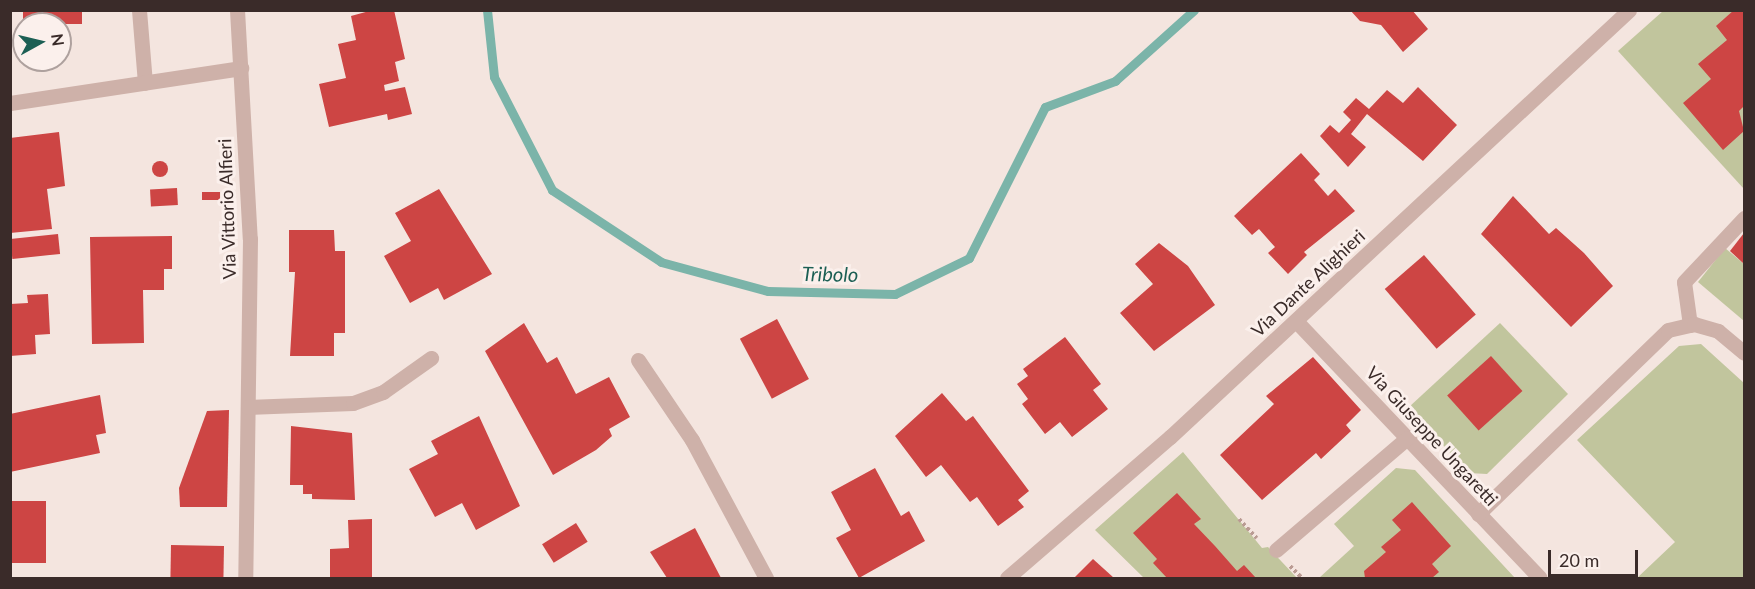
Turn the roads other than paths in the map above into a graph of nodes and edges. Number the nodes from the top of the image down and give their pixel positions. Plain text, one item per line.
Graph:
1 (139, 10) edge
2 (237, 10) edge
3 (1629, 10) edge
4 (241, 68) junction
5 (145, 83) junction
6 (10, 103) edge
7 (1744, 218) edge
8 (1296, 321) junction
9 (1690, 325) junction
10 (1744, 353) edge
11 (431, 358) dead end
12 (638, 360) dead end
13 (248, 407) junction
14 (1407, 438) junction
15 (1478, 514) junction
16 (1276, 550) dead end
17 (245, 579) edge
18 (766, 579) edge
19 (1007, 579) edge
20 (1540, 579) edge

1 - 5 street
2 - 4 street, Via Vittorio Alfieri
3 - 8 street, Via Dante Alighieri
4 - 5 street
4 - 13 street, Via Vittorio Alfieri
5 - 6 street
7 - 9 street
8 - 14 street, Via Giuseppe Ungaretti
8 - 19 street, Via Dante Alighieri
9 - 10 street
9 - 15 street
11 - 13 street
12 - 18 street
13 - 17 street, Via Vittorio Alfieri
14 - 15 street, Via Giuseppe Ungaretti
14 - 16 street
15 - 20 street, Via Giuseppe Ungaretti

